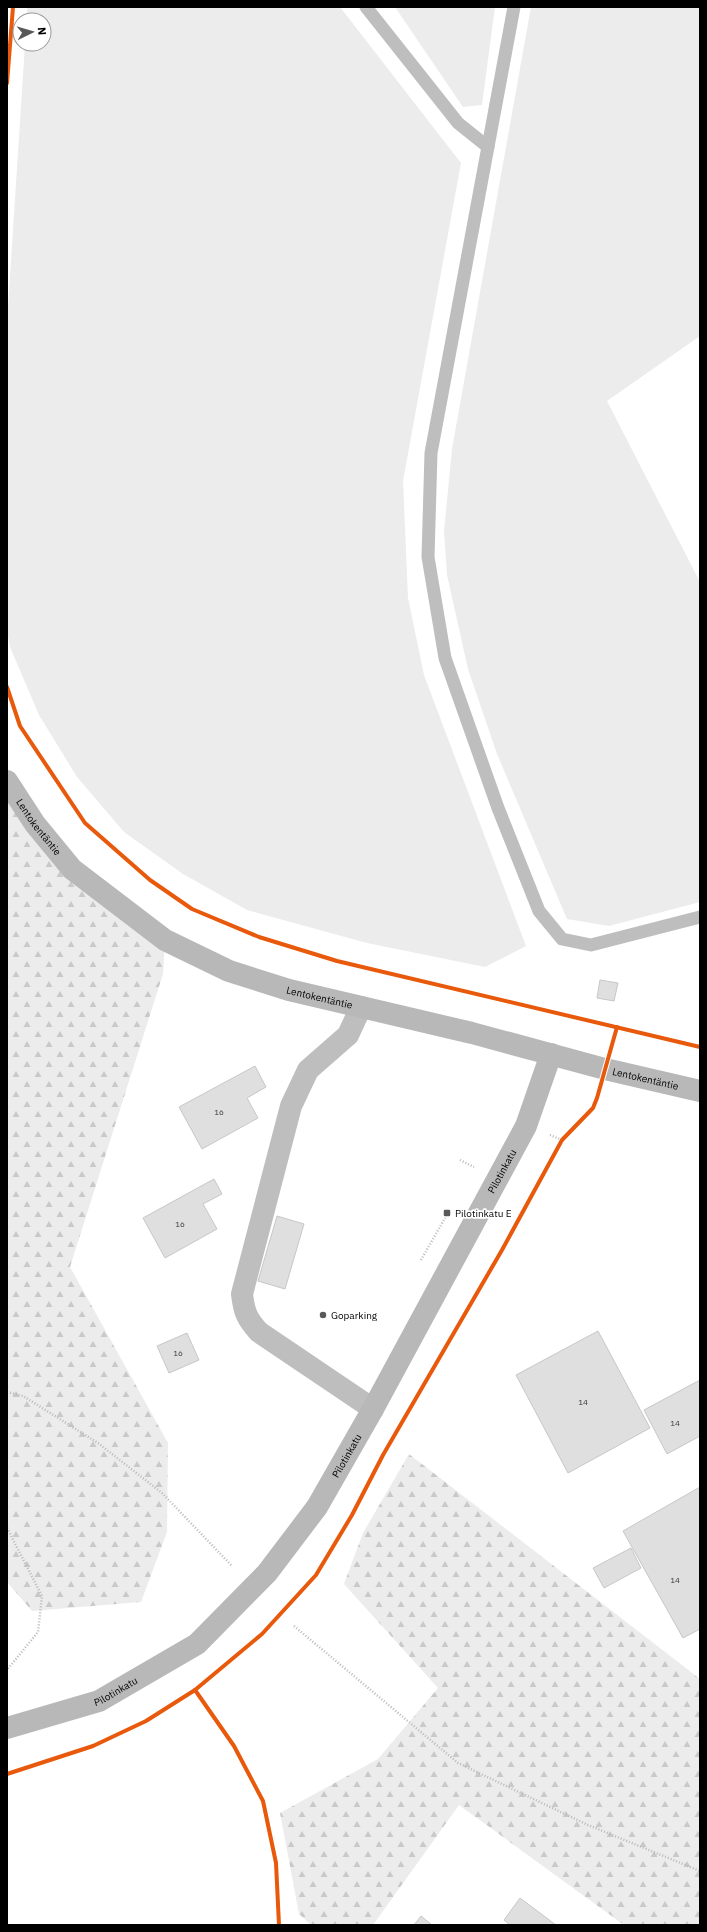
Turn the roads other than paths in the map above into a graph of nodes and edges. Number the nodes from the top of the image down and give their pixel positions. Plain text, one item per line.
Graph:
1 (366, 7) edge
2 (514, 7) edge
3 (488, 147) junction
4 (7, 781) edge
5 (700, 917) edge
6 (361, 1007) junction
7 (551, 1054) junction
8 (700, 1091) edge
9 (373, 1409) junction
10 (7, 1728) edge

1 - 3 lane
2 - 3 lane
3 - 5 lane
4 - 6 street, Lentokentäntie
6 - 7 street, Lentokentäntie
6 - 9 street
7 - 8 street, Lentokentäntie
7 - 9 street, Pilotinkatu
9 - 10 street, Pilotinkatu

